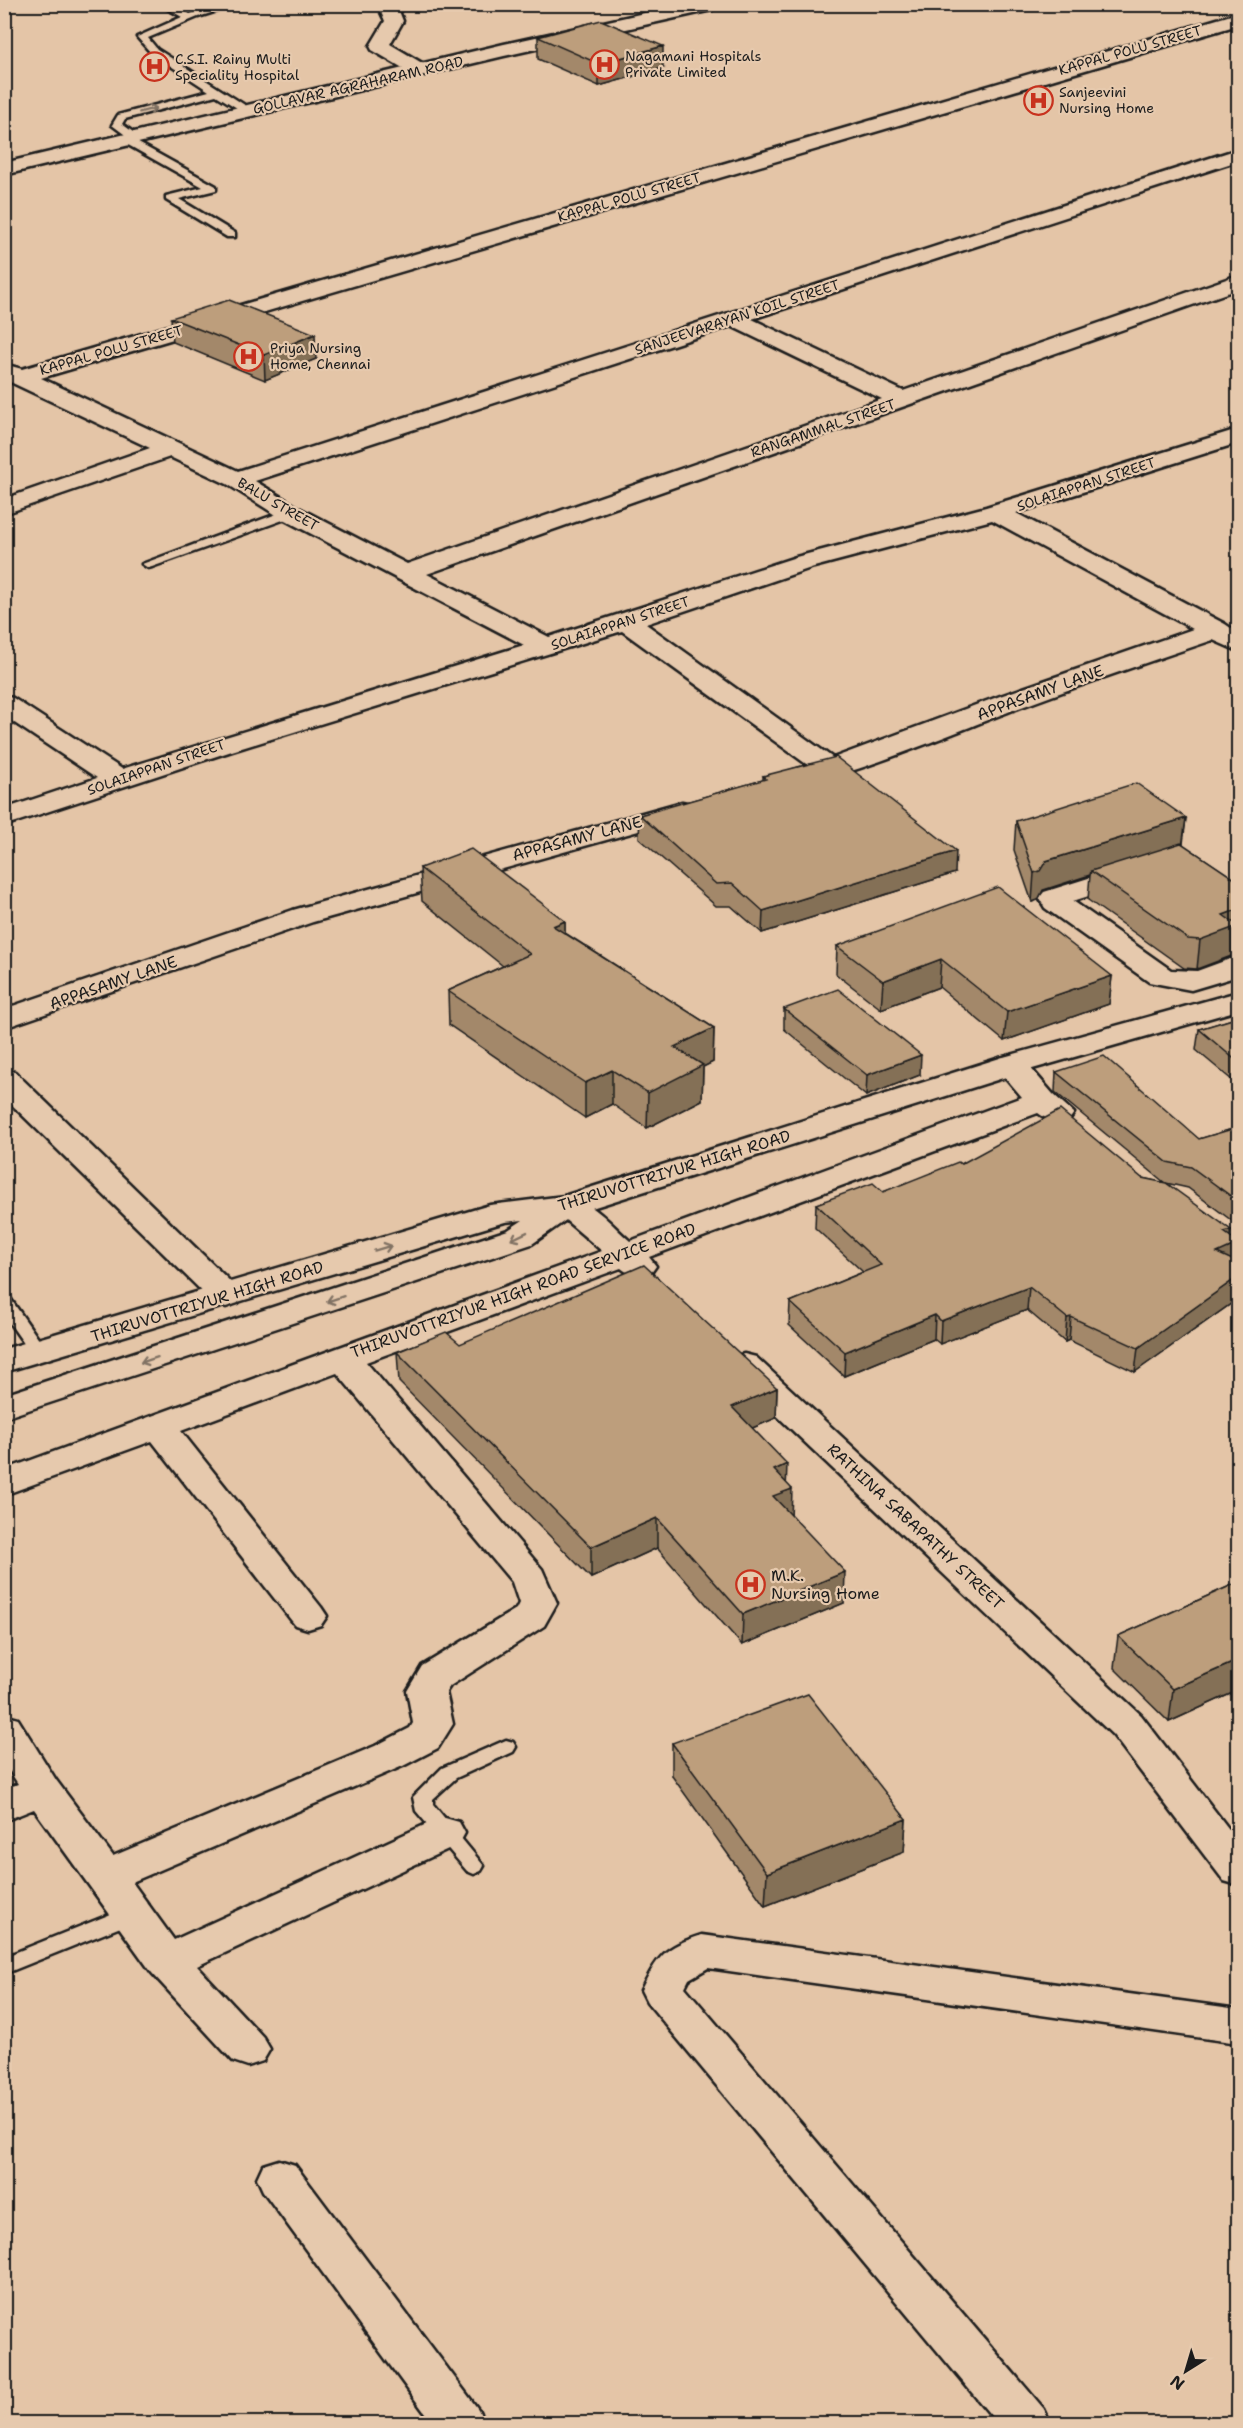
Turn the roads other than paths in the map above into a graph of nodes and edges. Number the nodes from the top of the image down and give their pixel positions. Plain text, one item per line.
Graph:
1 (163, 4) edge
2 (236, 4) edge
3 (386, 4) edge
4 (704, 5) edge
5 (189, 17) junction
6 (1239, 19) edge
7 (420, 70) junction
8 (219, 91) junction
9 (248, 111) junction
10 (130, 138) junction
11 (1239, 155) edge
12 (4, 169) edge
13 (231, 235) dead end
14 (1239, 282) edge
15 (732, 318) junction
16 (12, 374) edge
17 (903, 400) junction
18 (1239, 436) edge
19 (169, 449) junction
20 (236, 479) junction
21 (4, 507) edge
22 (995, 512) junction
23 (290, 513) junction
24 (148, 564) dead end
25 (406, 573) junction
26 (626, 622) junction
27 (1227, 636) edge
28 (546, 646) junction
29 (4, 704) edge
30 (831, 770) junction
31 (119, 780) junction
32 (775, 784) edge
33 (709, 802) edge
34 (4, 818) edge
35 (1158, 864) edge
36 (1239, 965) edge
37 (1176, 982) junction
38 (1239, 1001) edge
39 (1206, 1010) junction
40 (4, 1019) edge
41 (1011, 1065) junction
42 (4, 1079) edge
43 (1042, 1101) junction
44 (1079, 1131) edge
45 (568, 1205) junction
46 (625, 1252) junction
47 (659, 1285) edge
48 (226, 1296) junction
49 (4, 1302) edge
50 (720, 1342) edge
51 (38, 1351) junction
52 (342, 1357) junction
53 (4, 1361) edge
54 (4, 1407) edge
55 (158, 1425) junction
56 (4, 1483) edge
57 (308, 1616) dead end
58 (4, 1729) edge
59 (506, 1747) dead end
60 (42, 1790) junction
61 (4, 1806) edge
62 (445, 1833) junction
63 (474, 1866) dead end
64 (1239, 1870) edge
65 (104, 1877) junction
66 (131, 1914) junction
67 (166, 1962) junction
68 (4, 1966) edge
69 (1239, 2026) edge
70 (248, 2049) dead end
71 (279, 2178) dead end
72 (461, 2424) edge
73 (1027, 2424) edge

1 - 5 lane
2 - 5 lane
3 - 7 street
4 - 7 street, GOLLAVAR AGRAHARAM ROAD
5 - 8 lane
6 - 16 street, KAPPAL POLU STREET
7 - 9 street, GOLLAVAR AGRAHARAM ROAD
8 - 9 lane
10 -> 8 lane
9 - 10 street, GOLLAVAR AGRAHARAM ROAD
10 - 12 street, GOLLAVAR AGRAHARAM ROAD
10 - 13 lane
11 - 15 street, SANJEEVARAYAN KOIL STREET
14 - 17 street, RANGAMMAL STREET
15 - 17 street
15 - 20 street, SANJEEVARAYAN KOIL STREET
16 - 19 street, BALU STREET
17 - 25 street, RANGAMMAL STREET
18 - 22 street, SOLAIAPPAN STREET
19 - 20 street, BALU STREET
19 - 21 street
20 - 23 street, BALU STREET
22 - 26 street, SOLAIAPPAN STREET
22 - 27 street
23 - 24 lane
23 - 25 street, BALU STREET
25 - 28 street, BALU STREET
26 - 28 street, SOLAIAPPAN STREET
26 - 30 street
27 - 30 street, APPASAMY LANE
28 - 31 street, SOLAIAPPAN STREET
29 - 31 street
30 - 32 street, APPASAMY LANE
31 - 34 street, SOLAIAPPAN STREET
33 - 40 street, APPASAMY LANE
35 - 37 street
36 - 37 street
37 - 39 street
38 - 39 street, THIRUVOTTRIYUR HIGH ROAD
39 - 41 street, THIRUVOTTRIYUR HIGH ROAD
41 - 43 street
41 - 45 street, THIRUVOTTRIYUR HIGH ROAD
42 - 48 street
43 - 44 street
43 - 46 street, THIRUVOTTRIYUR HIGH ROAD SERVICE ROAD
45 - 46 street
48 -> 45 street, THIRUVOTTRIYUR HIGH ROAD
45 -> 54 street
46 - 47 street
46 - 52 street, THIRUVOTTRIYUR HIGH ROAD SERVICE ROAD
48 - 51 street, THIRUVOTTRIYUR HIGH ROAD
49 - 51 lane
50 - 64 street, RATHINA SABAPATHY STREET
51 - 53 street, THIRUVOTTRIYUR HIGH ROAD
52 - 55 street, THIRUVOTTRIYUR HIGH ROAD SERVICE ROAD
52 - 65 street
55 - 56 street, THIRUVOTTRIYUR HIGH ROAD SERVICE ROAD
55 - 57 street
58 - 60 street
59 - 62 lane
60 - 61 street
60 - 65 street
62 - 63 lane
62 - 67 street
65 - 66 street
66 - 67 street
66 - 68 lane
67 - 70 street
69 - 73 street
71 - 72 street

